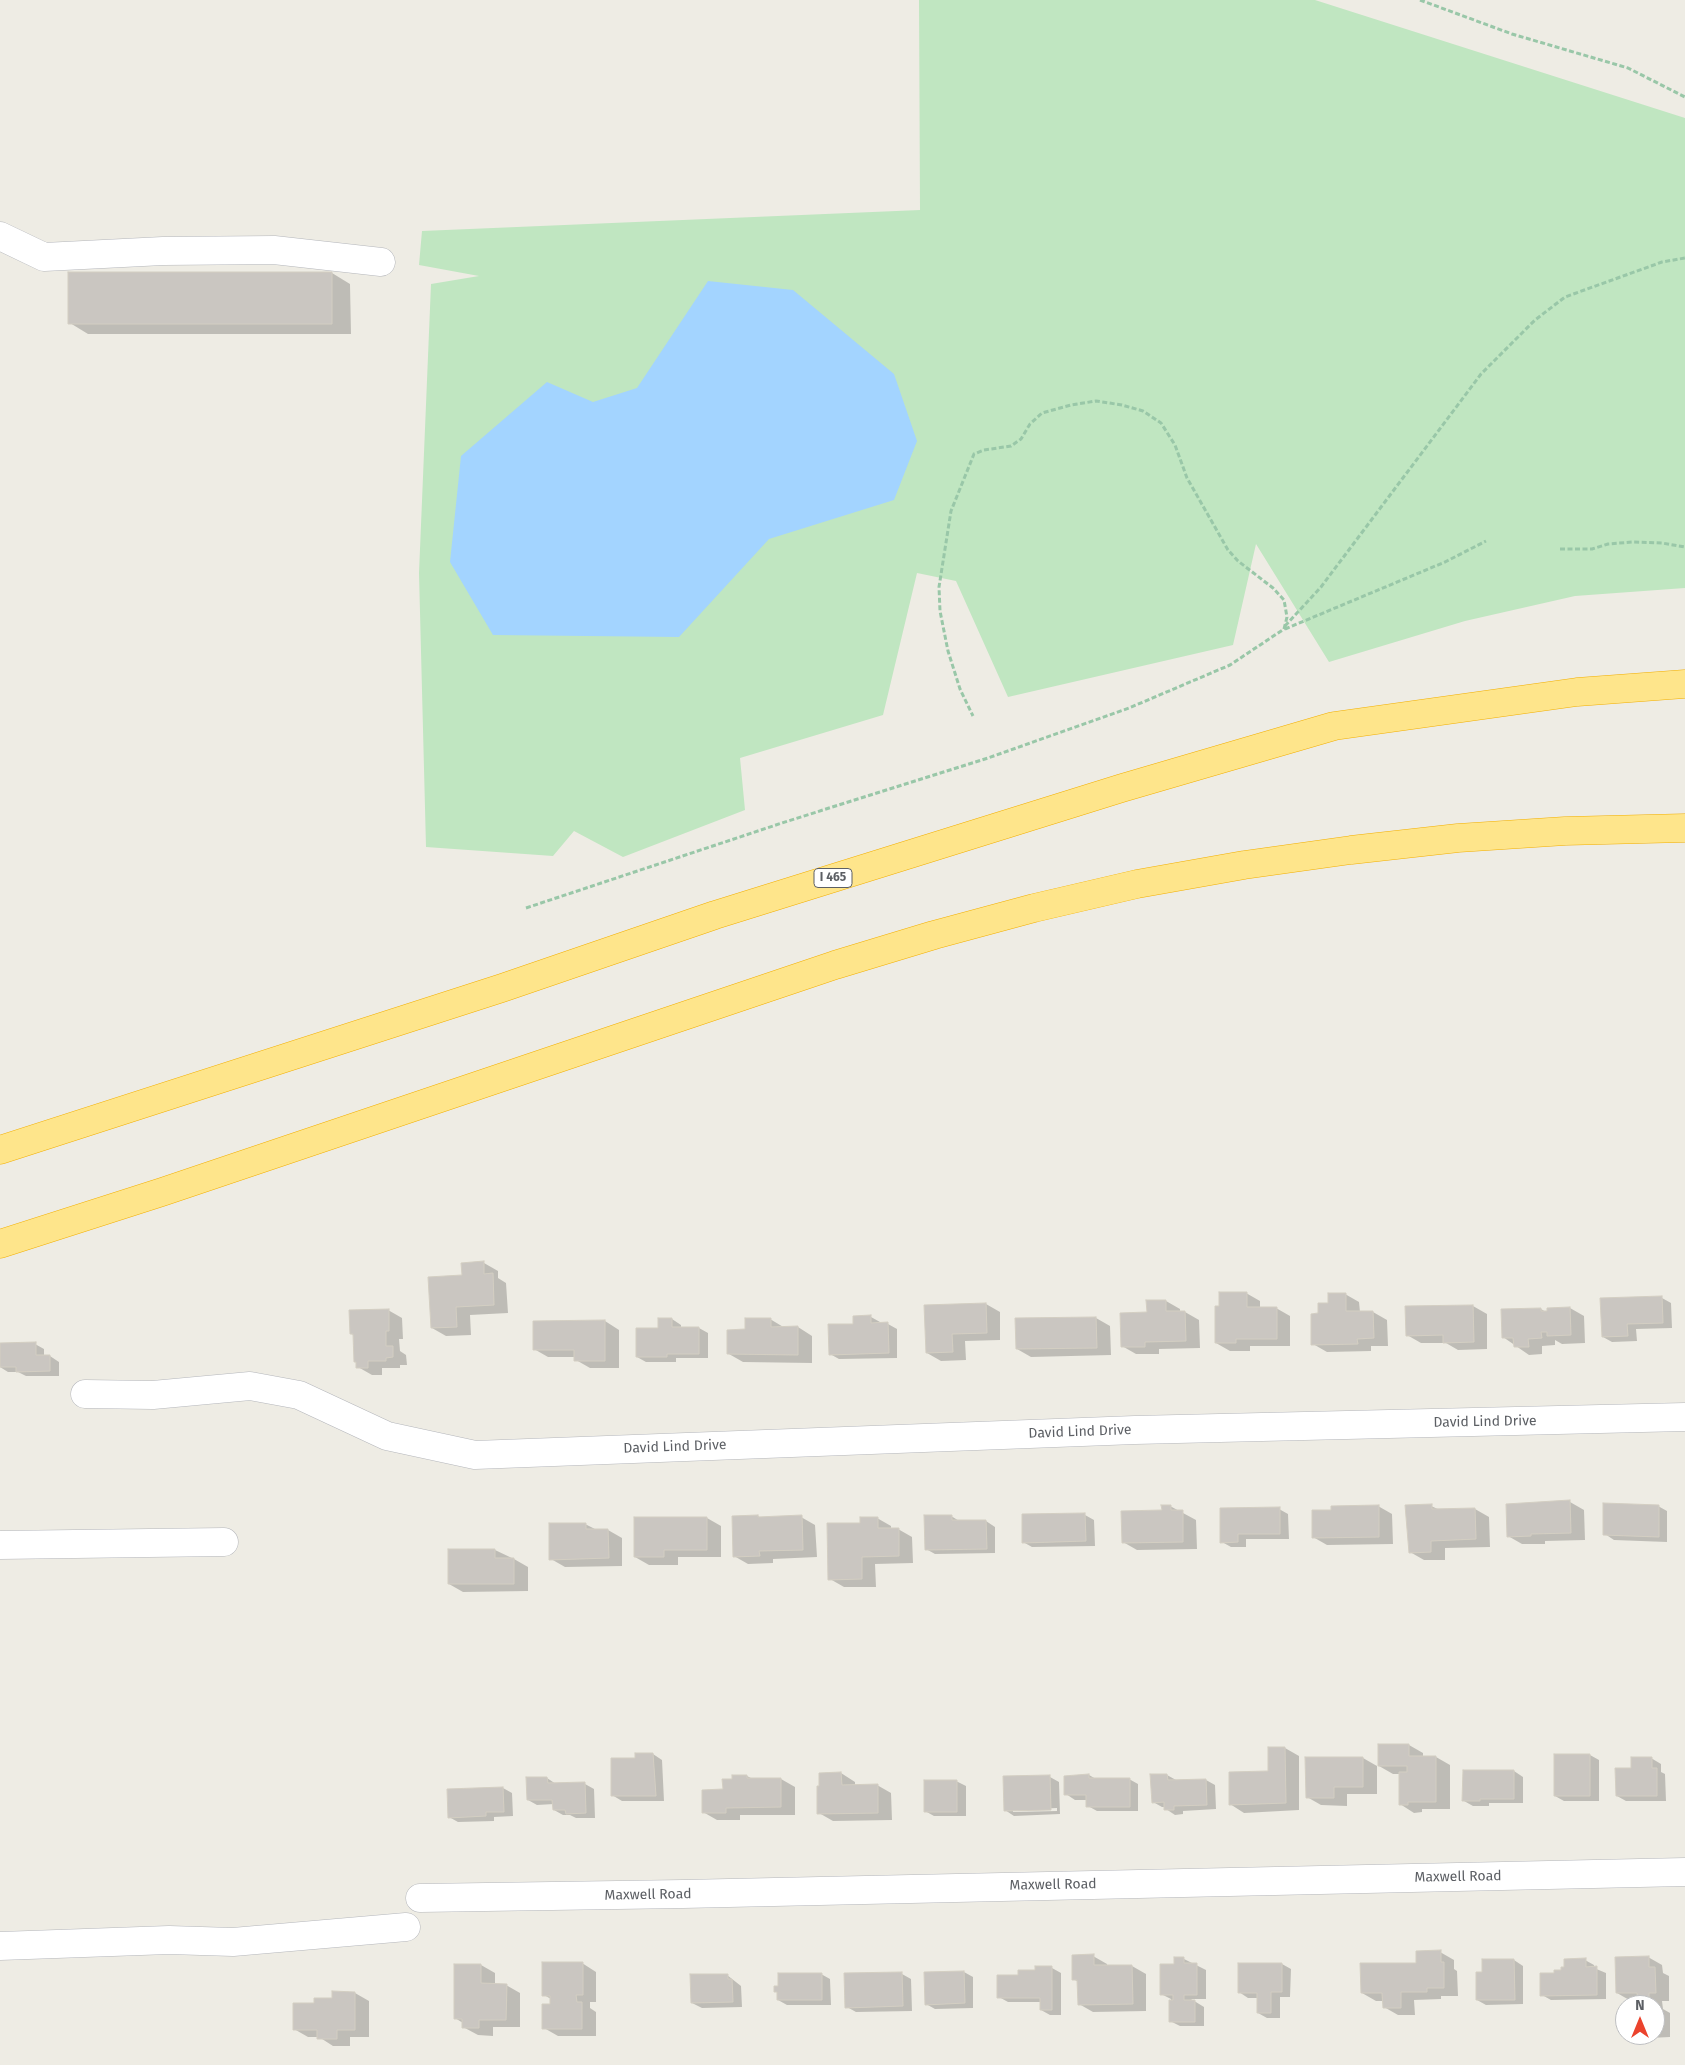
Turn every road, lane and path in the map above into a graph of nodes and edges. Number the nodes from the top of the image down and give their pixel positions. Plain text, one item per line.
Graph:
1 (1420, 0) edge
2 (1685, 97) edge
3 (0, 236) edge
4 (1685, 258) edge
5 (381, 262) dead end
6 (1486, 541) dead end
7 (1685, 547) edge
8 (1560, 549) dead end
9 (1285, 628) junction
10 (1685, 684) edge
11 (973, 716) dead end
12 (1685, 828) edge
13 (526, 908) dead end
14 (0, 1150) edge
15 (0, 1244) edge
16 (86, 1394) dead end
17 (1685, 1417) edge
18 (224, 1542) dead end
19 (0, 1545) edge
20 (1685, 1872) edge
21 (420, 1898) dead end
22 (406, 1927) dead end
23 (0, 1946) edge

1 - 2 path
3 - 5 street
4 - 9 path
6 - 9 path
7 - 8 path
9 - 11 path
9 - 13 path
10 - 14 highway, I 465
12 - 15 highway
16 - 17 street, David Lind Drive
18 - 19 street
20 - 21 street, Maxwell Road
22 - 23 street

